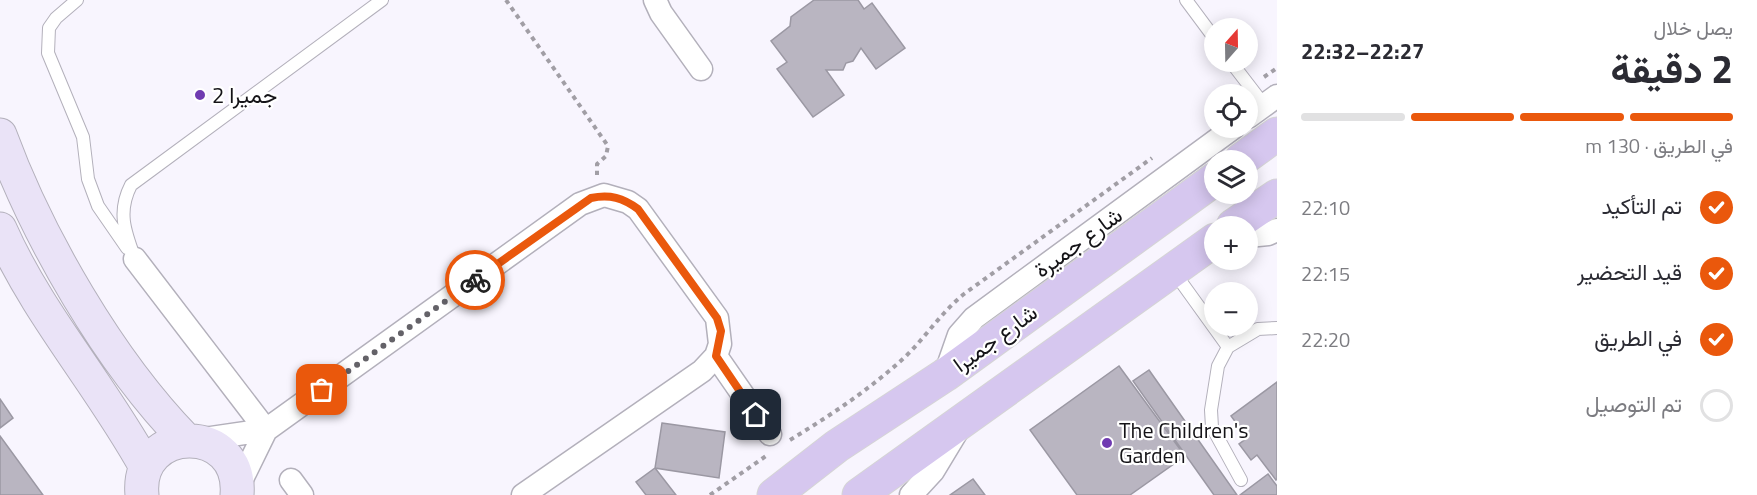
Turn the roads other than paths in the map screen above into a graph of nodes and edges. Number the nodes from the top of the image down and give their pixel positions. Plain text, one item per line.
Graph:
1 (77, 0) edge
2 (382, 0) edge
3 (655, 0) edge
4 (1186, 0) edge
5 (1204, 24) edge
6 (701, 69) dead end
7 (1238, 72) edge
8 (1263, 106) edge
9 (1277, 134) edge
10 (0, 135) edge
11 (1219, 138) edge
12 (1255, 150) edge
13 (1204, 187) edge
14 (1277, 196) edge
15 (1248, 216) edge
16 (0, 229) edge
17 (1277, 230) edge
18 (1258, 235) edge
19 (1204, 248) edge
20 (135, 259) junction
21 (1173, 270) junction
22 (1277, 328) edge
23 (1228, 347) junction
24 (716, 356) junction
25 (945, 375) junction
26 (963, 420) junction
27 (266, 430) junction
28 (770, 434) dead end
29 (189, 440) junction
30 (1241, 480) dead end
31 (144, 481) edge
32 (237, 491) edge
33 (523, 495) edge
34 (774, 495) edge
35 (859, 495) edge
36 (911, 495) edge

1 - 20 lane
2 - 20 lane
3 - 6 street
4 - 5 lane
7 - 8 lane
9 - 12 main road
10 - 29 street
11 - 25 street, شارع جميرة
13 - 25 main road, شارع جميرا
14 - 15 main road
16 - 31 street
17 - 18 street
19 - 21 main road
20 - 27 street
21 - 23 lane
21 - 26 main road
22 - 23 lane
23 - 30 lane
24 - 27 street
24 - 28 street
24 - 33 street
25 - 34 main road, شارع جميرا
26 - 35 main road
26 - 36 street
27 - 29 street
27 - 32 street
29 - 31 street
29 - 32 street

